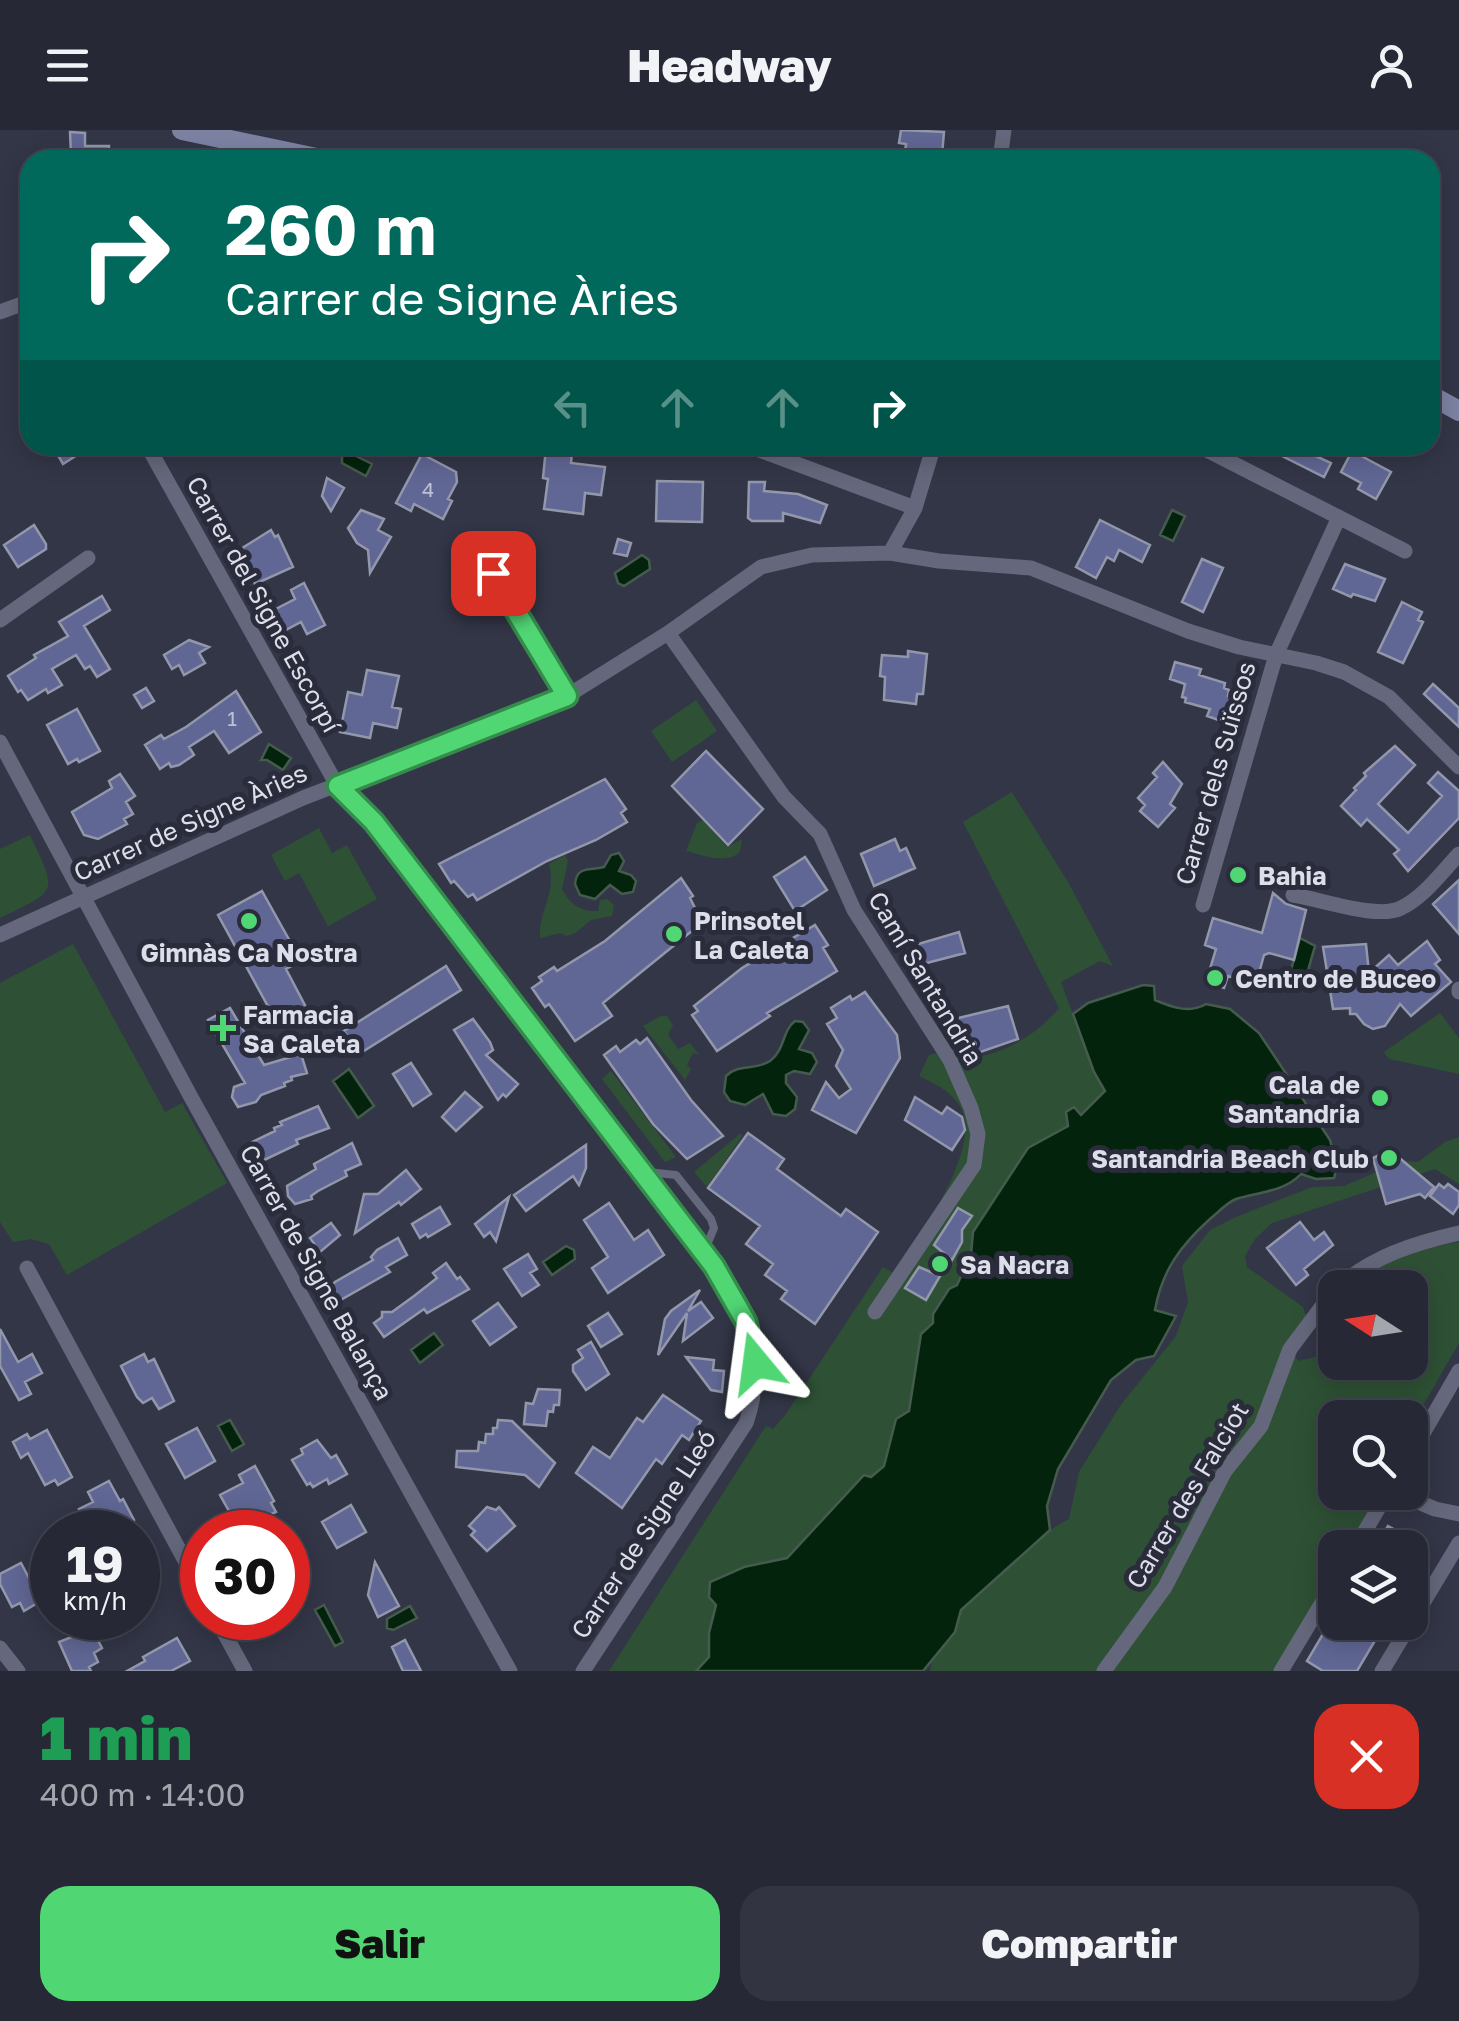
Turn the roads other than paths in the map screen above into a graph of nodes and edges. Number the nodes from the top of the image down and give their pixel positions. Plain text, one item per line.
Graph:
1 (182, 130) edge
2 (278, 150) edge
3 (153, 455) edge
4 (773, 455) edge
5 (931, 455) edge
6 (1217, 455) edge
7 (915, 508) junction
8 (1339, 517) junction
9 (474, 542) dead end
10 (1406, 551) dead end
11 (890, 553) junction
12 (88, 558) dead end
13 (0, 620) edge
14 (668, 633) junction
15 (1276, 656) junction
16 (567, 696) junction
17 (0, 742) edge
18 (1459, 767) edge
19 (338, 786) junction
20 (1459, 854) edge
21 (1293, 895) dead end
22 (84, 896) junction
23 (1202, 905) dead end
24 (0, 936) edge
25 (643, 1172) junction
26 (1459, 1233) edge
27 (704, 1252) junction
28 (27, 1268) dead end
29 (1361, 1270) edge
30 (875, 1312) dead end
31 (1318, 1312) edge
32 (1459, 1371) edge
33 (1428, 1425) edge
34 (1428, 1507) edge
35 (1459, 1514) edge
36 (1459, 1544) edge
37 (180, 1551) edge
38 (1318, 1609) edge
39 (228, 1640) edge
40 (0, 1648) edge
41 (18, 1671) edge
42 (245, 1671) edge
43 (510, 1671) edge
44 (583, 1671) edge
45 (1104, 1671) edge
46 (1281, 1671) edge
47 (1382, 1671) edge

1 - 2 main road
3 - 19 street, Carrer del Signe Escorpí
4 - 7 street
5 - 7 street
6 - 8 street
7 - 11 street
8 - 10 street
8 - 15 street, Carrer dels Suïssos
9 - 16 street
11 - 14 street, Carrer de Signe Àries
11 - 15 street, Carrer de Signe Àries
12 - 13 street
14 - 16 street, Carrer de Signe Àries
14 - 30 street, Camí Santandria
15 - 18 street, Carrer de Signe Àries
15 - 23 street, Carrer dels Suïssos
16 - 19 street, Carrer de Signe Àries
17 - 22 street, Carrer de Signe Balança
19 - 22 street, Carrer de Signe Àries
19 - 25 street, Carrer de Signe Lleó
20 - 21 street
22 - 24 street, Carrer de Signe Àries
22 - 43 street, Carrer de Signe Balança
25 - 27 street, Carrer de Signe Lleó
25 - 27 lane
26 - 29 street, Carrer des Falciot
27 - 44 street, Carrer de Signe Lleó
28 - 37 street
31 - 45 street, Carrer des Falciot
32 - 33 street
34 - 35 street
36 - 47 street
38 - 46 street
39 - 42 street
40 - 41 street

